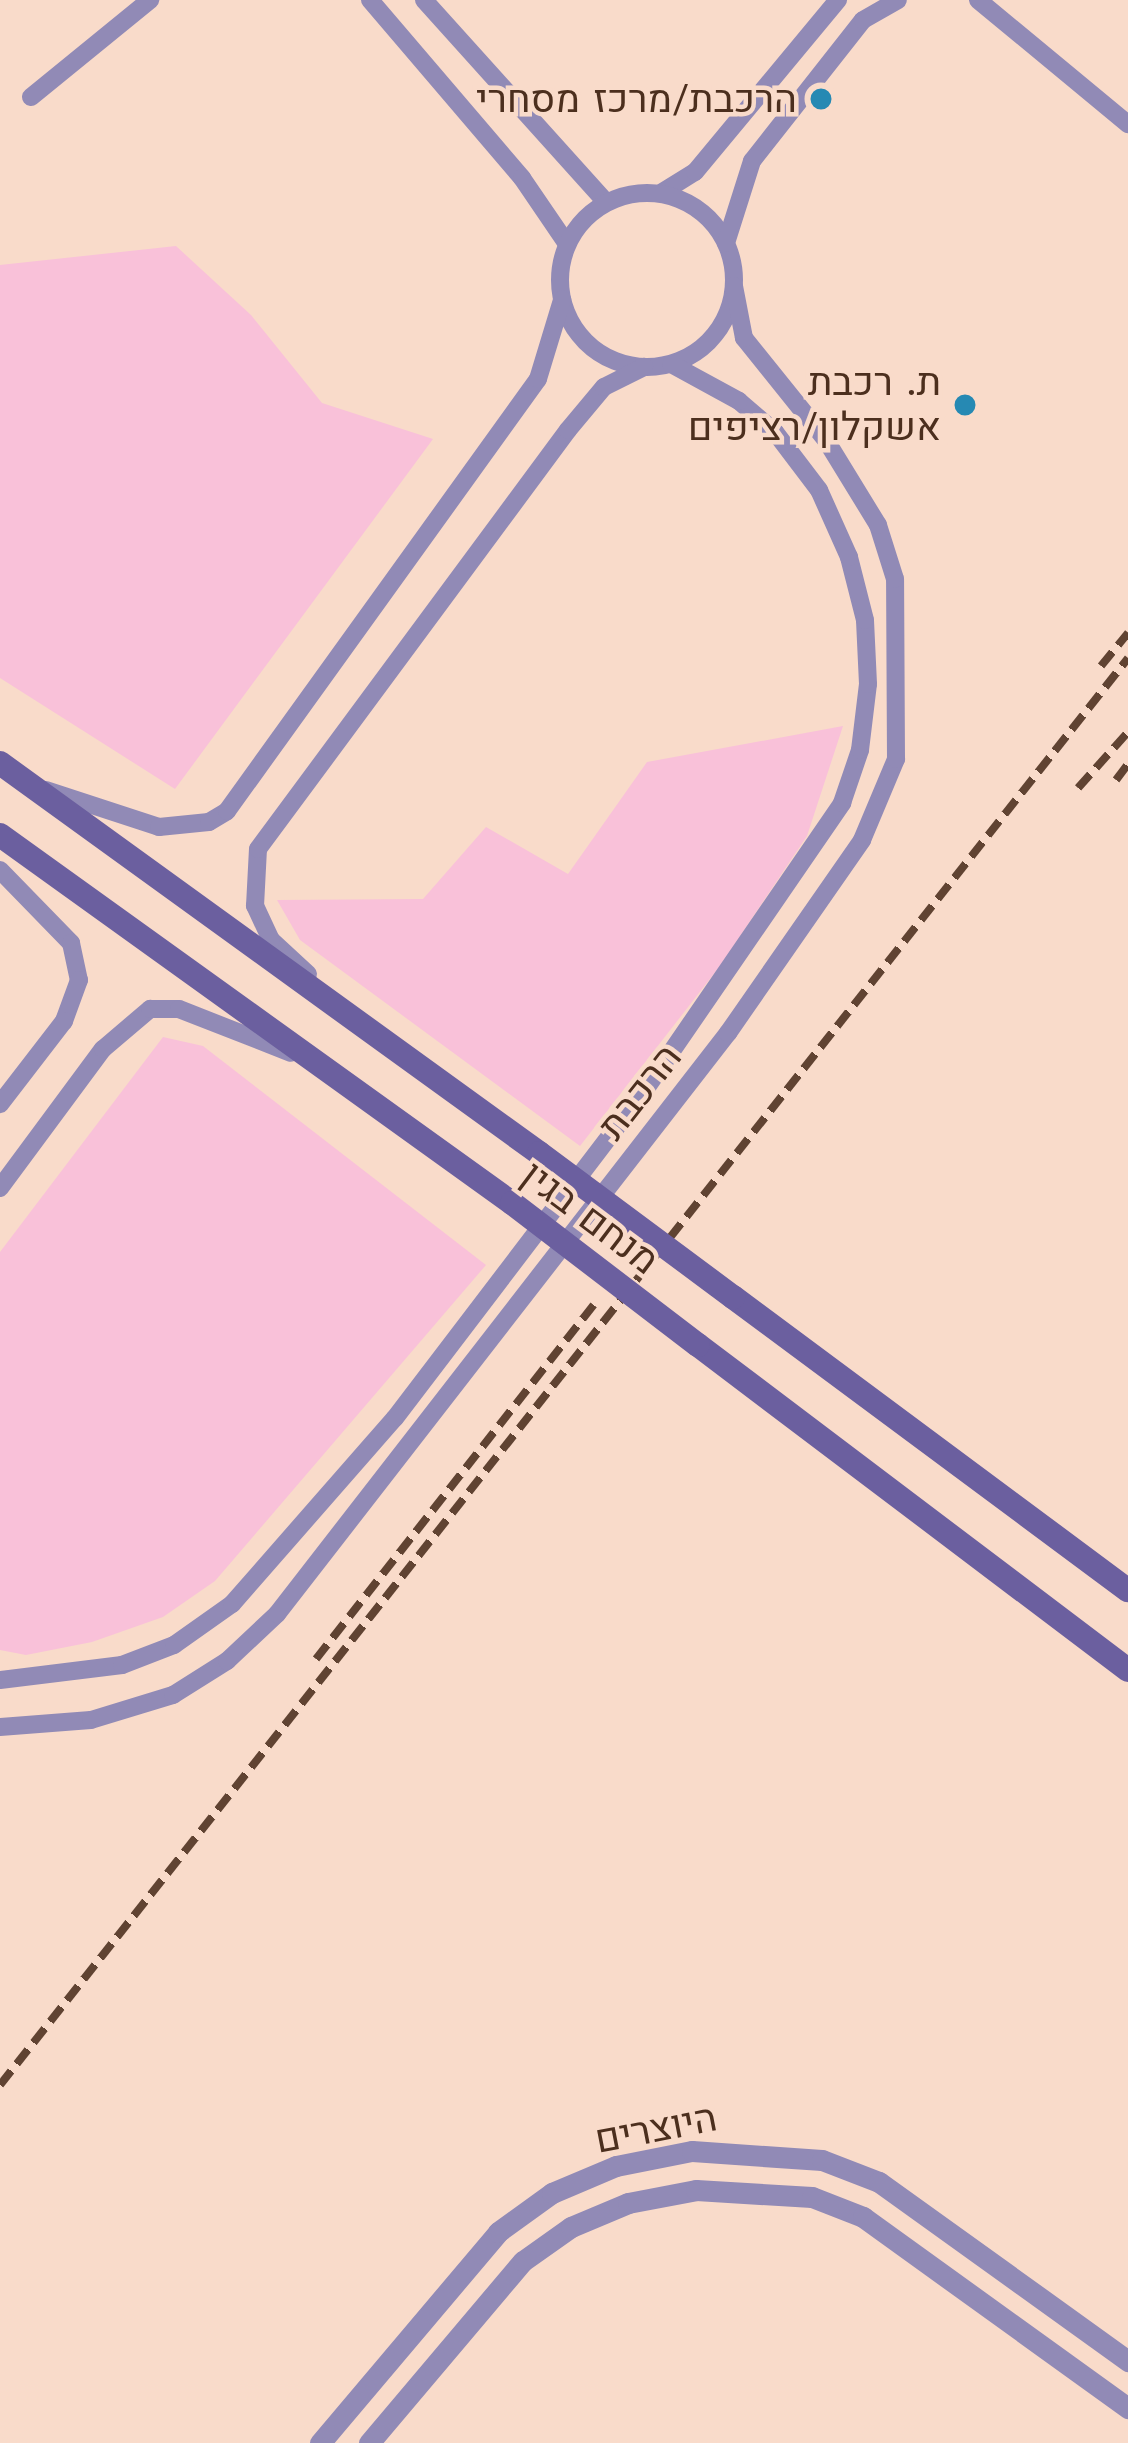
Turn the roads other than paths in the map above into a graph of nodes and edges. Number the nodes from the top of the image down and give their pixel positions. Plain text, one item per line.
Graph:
1 (150, 0) edge
2 (370, 0) edge
3 (424, 0) edge
4 (838, 0) edge
5 (898, 0) edge
6 (978, 0) edge
7 (31, 97) dead end
8 (1128, 124) edge
9 (661, 193) junction
10 (606, 202) junction
11 (726, 243) junction
12 (567, 244) junction
13 (734, 286) junction
14 (562, 300) junction
15 (670, 364) junction
16 (644, 367) junction
17 (0, 763) edge
18 (45, 790) junction
19 (0, 835) edge
20 (0, 870) edge
21 (360, 1022) junction
22 (313, 1062) junction
23 (0, 1104) edge
24 (0, 1188) edge
25 (1128, 1590) edge
26 (1128, 1670) edge
27 (0, 1680) edge
28 (0, 1727) edge
29 (1128, 2360) edge
30 (1128, 2408) edge
31 (320, 2443) edge
32 (369, 2443) edge

1 - 7 street
2 - 12 street
3 - 10 street
4 - 9 street
5 - 11 street
6 - 8 street
9 - 10 street
9 - 11 street
10 - 12 street
11 - 13 street
12 - 14 street
13 - 15 street
13 - 28 street, הרכבת
14 - 16 street
14 - 18 street
15 - 16 street
15 - 27 street, הרכבת
16 - 21 street
17 - 18 main road, מנחם בגין
18 - 21 main road, מנחם בגין
19 - 22 main road, מנחם בגין
20 - 23 street
21 - 25 main road, מנחם בגין, bridge
22 - 24 street
22 - 26 main road, מנחם בגין, bridge
29 - 31 street, היוצרים
30 - 32 street, היוצרים

